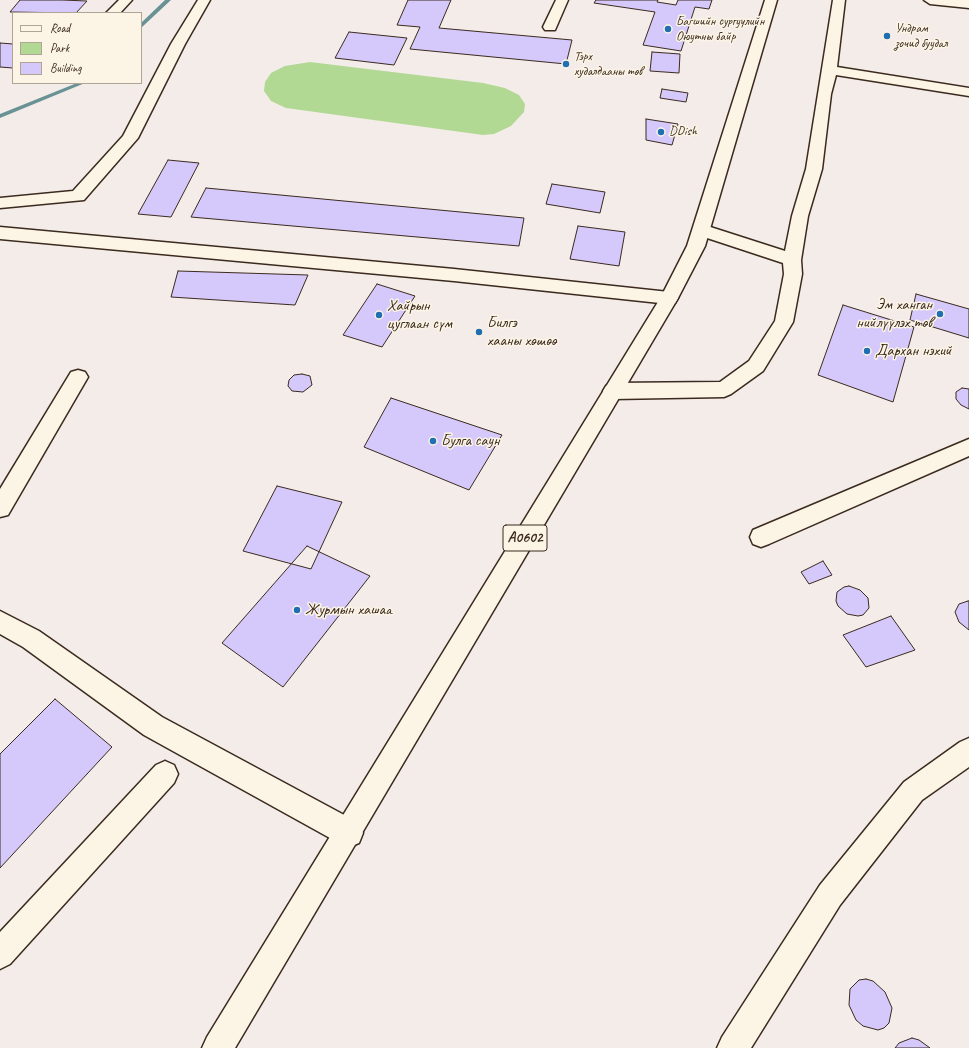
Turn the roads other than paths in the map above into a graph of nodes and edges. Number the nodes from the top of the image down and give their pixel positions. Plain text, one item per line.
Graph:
1 (126, 0) edge
2 (204, 0) edge
3 (562, 0) edge
4 (771, 0) edge
5 (839, 0) edge
6 (930, 0) edge
7 (969, 4) edge
8 (114, 12) edge
9 (550, 27) dead end
10 (830, 70) junction
11 (969, 92) edge
12 (0, 203) edge
13 (701, 230) junction
14 (0, 233) edge
15 (792, 260) junction
16 (669, 298) junction
17 (78, 377) dead end
18 (613, 391) junction
19 (969, 447) edge
20 (0, 508) edge
21 (760, 537) dead end
22 (0, 622) edge
23 (969, 751) edge
24 (165, 774) dead end
25 (348, 833) junction
26 (0, 954) edge
27 (218, 1048) edge
28 (733, 1048) edge

1 - 8 main road
2 - 12 main road
3 - 9 main road
4 - 13 main road, A0602
5 - 10 main road
6 - 7 main road
10 - 11 main road
10 - 15 main road
13 - 15 main road
13 - 16 main road, A0602
14 - 16 main road
15 - 18 main road
16 - 18 main road, A0602
17 - 20 main road
18 - 25 main road, A0602
19 - 21 main road
22 - 25 main road
23 - 28 main road
24 - 26 main road
25 - 27 main road, A0602

